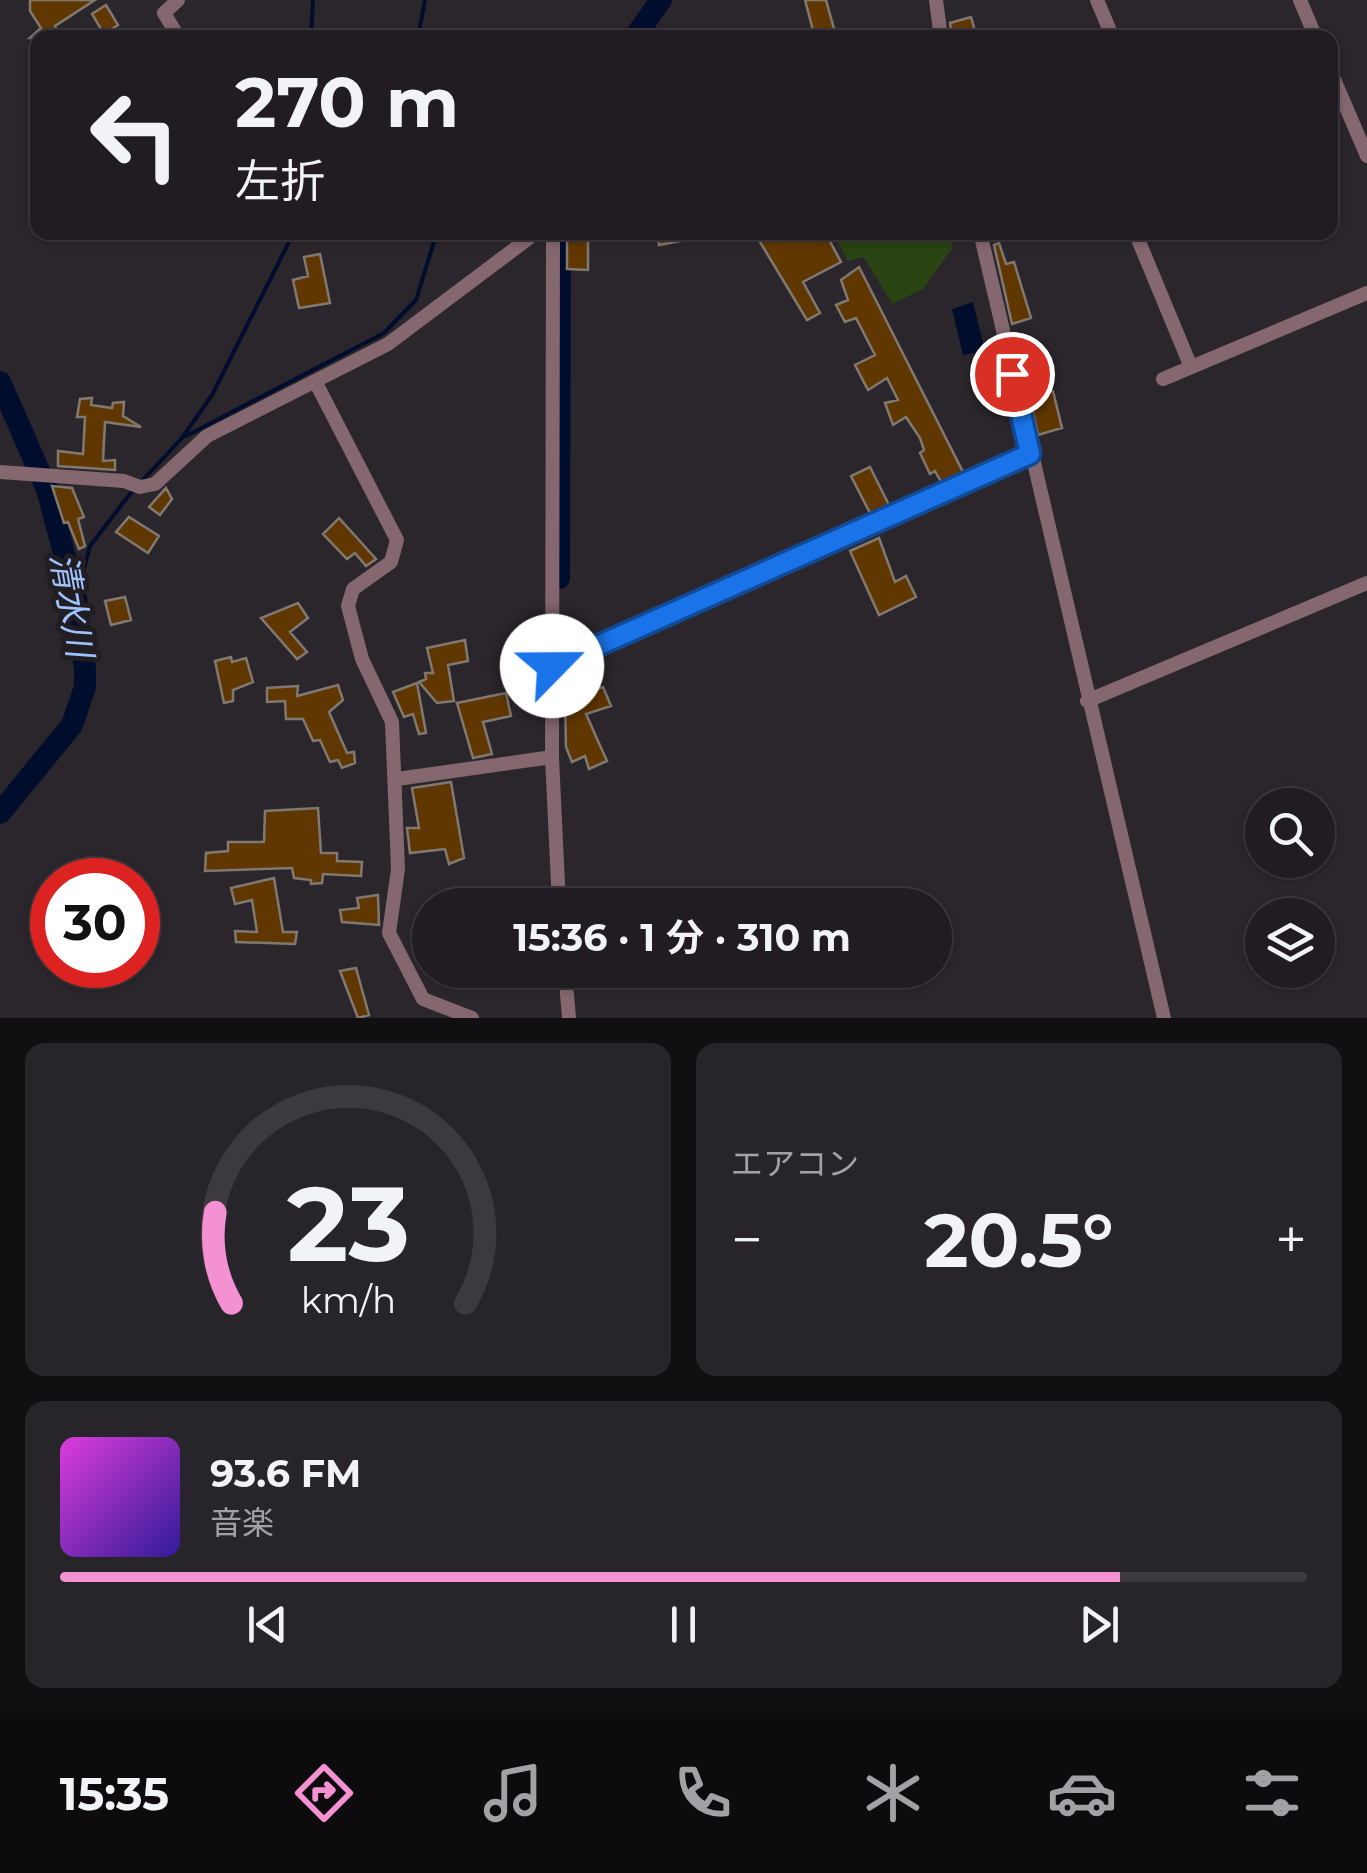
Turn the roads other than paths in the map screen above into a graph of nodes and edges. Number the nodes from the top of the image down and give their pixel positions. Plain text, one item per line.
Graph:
1 (178, 0) edge
2 (936, 0) edge
3 (1097, 0) edge
4 (1300, 0) edge
5 (174, 30) edge
6 (940, 30) edge
7 (1110, 30) edge
8 (1313, 30) edge
9 (1338, 89) edge
10 (1367, 156) edge
11 (526, 240) edge
12 (552, 240) edge
13 (982, 240) edge
14 (1139, 240) edge
15 (1367, 292) edge
16 (1190, 367) junction
17 (1162, 379) dead end
18 (316, 383) junction
19 (1030, 454) junction
20 (0, 472) edge
21 (1367, 582) edge
22 (552, 666) junction
23 (1087, 701) junction
24 (552, 758) junction
25 (397, 779) junction
26 (558, 888) edge
27 (567, 988) edge
28 (472, 1018) edge
29 (570, 1018) edge
30 (1164, 1018) edge

1 - 5 street
2 - 6 street
3 - 7 street
4 - 8 street
9 - 10 street
11 - 18 street
12 - 22 street
13 - 19 street
14 - 16 street
15 - 16 street
16 - 17 street
18 - 20 street
18 - 25 street
19 - 22 street
19 - 23 street
21 - 23 street
22 - 24 street
23 - 30 street
24 - 25 street
24 - 26 street
25 - 28 street
27 - 29 street

